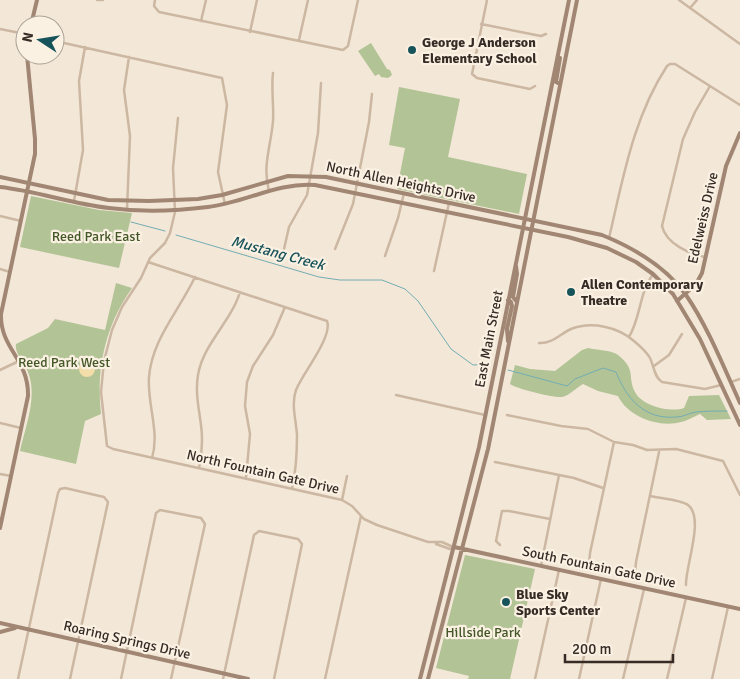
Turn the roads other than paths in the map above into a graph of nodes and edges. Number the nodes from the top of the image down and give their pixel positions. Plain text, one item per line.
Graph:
1 (37, 0) edge
2 (96, 0) edge
3 (103, 0) edge
4 (154, 0) edge
5 (206, 0) edge
6 (257, 0) edge
7 (308, 0) edge
8 (358, 0) edge
9 (486, 0) edge
10 (569, 0) edge
11 (577, 0) edge
12 (679, 0) edge
13 (697, 0) edge
14 (690, 8) junction
15 (33, 15) edge
16 (201, 21) junction
17 (481, 24) junction
18 (0, 29) edge
19 (15, 32) edge
20 (250, 32) junction
21 (546, 34) dead end
22 (299, 40) junction
23 (561, 41) junction
24 (65, 43) edge
25 (740, 44) edge
26 (85, 47) junction
27 (129, 57) junction
28 (27, 65) edge
29 (273, 73) dead end
30 (321, 83) dead end
31 (560, 84) junction
32 (535, 86) dead end
33 (710, 86) junction
34 (372, 94) dead end
35 (740, 105) edge
36 (178, 118) dead end
37 (542, 132) junction
38 (550, 133) junction
39 (740, 133) edge
40 (311, 176) junction
41 (0, 178) edge
42 (267, 182) junction
43 (29, 183) junction
44 (357, 183) junction
45 (309, 184) junction
46 (0, 187) edge
47 (27, 191) junction
48 (269, 191) junction
49 (355, 192) junction
50 (76, 193) junction
51 (404, 193) junction
52 (222, 195) junction
53 (127, 200) junction
54 (174, 200) junction
55 (74, 201) junction
56 (402, 203) junction
57 (449, 203) junction
58 (225, 204) junction
59 (175, 209) junction
60 (127, 210) junction
61 (447, 213) junction
62 (0, 216) edge
63 (524, 220) junction
64 (21, 221) junction
65 (532, 221) junction
66 (523, 227) junction
67 (531, 229) junction
68 (609, 238) junction
69 (607, 248) junction
70 (284, 249) dead end
71 (335, 250) dead end
72 (384, 256) dead end
73 (705, 258) junction
74 (148, 262) junction
75 (515, 264) junction
76 (0, 269) edge
77 (434, 271) dead end
78 (10, 272) junction
79 (653, 274) junction
80 (195, 277) junction
81 (240, 292) junction
82 (686, 294) junction
83 (508, 300) junction
84 (677, 301) junction
85 (517, 302) junction
86 (285, 307) junction
87 (0, 322) edge
88 (682, 334) dead end
89 (629, 337) junction
90 (509, 343) junction
91 (539, 343) dead end
92 (19, 361) junction
93 (654, 366) junction
94 (0, 370) edge
95 (740, 379) edge
96 (731, 382) junction
97 (722, 385) junction
98 (396, 395) dead end
99 (740, 403) edge
100 (485, 415) junction
101 (507, 415) dead end
102 (0, 423) edge
103 (740, 425) edge
104 (21, 428) junction
105 (614, 442) junction
106 (659, 451) junction
107 (152, 458) junction
108 (495, 462) dead end
109 (199, 468) junction
110 (0, 474) edge
111 (559, 475) junction
112 (11, 476) junction
113 (347, 476) dead end
114 (246, 478) junction
115 (603, 488) junction
116 (292, 489) junction
117 (740, 495) edge
118 (650, 496) junction
119 (342, 500) junction
120 (361, 516) junction
121 (550, 519) junction
122 (0, 528) edge
123 (500, 545) dead end
124 (454, 548) junction
125 (462, 549) junction
126 (589, 565) dead end
127 (541, 566) junction
128 (558, 570) junction
129 (635, 573) dead end
130 (601, 579) junction
131 (686, 585) dead end
132 (644, 588) junction
133 (686, 597) junction
134 (728, 607) junction
135 (740, 609) edge
136 (434, 621) junction
137 (442, 623) junction
138 (0, 624) edge
139 (20, 628) junction
140 (29, 630) junction
141 (0, 632) edge
142 (78, 641) junction
143 (127, 652) junction
144 (175, 663) junction
145 (224, 674) junction
146 (18, 679) edge
147 (70, 679) edge
148 (121, 679) edge
149 (172, 679) edge
150 (222, 679) edge
151 (248, 679) edge
152 (274, 679) edge
153 (325, 679) edge
154 (420, 679) edge
155 (428, 679) edge
156 (535, 679) edge
157 (579, 679) edge
158 (623, 679) edge
159 (667, 679) edge
160 (712, 679) edge

1 - 15 main road
2 - 3 street
4 - 16 street
5 - 16 street
6 - 20 street
7 - 22 street
8 - 22 street
9 - 17 street
10 - 23 main road, East Main Street
11 - 31 main road, East Main Street
12 - 14 street
13 - 14 street
14 - 25 street
16 - 20 street
17 - 21 street
17 - 32 street
18 - 19 street
20 - 22 street
23 - 31 main road
23 - 37 main road, East Main Street
24 - 26 street
26 - 27 street
26 - 50 street
27 - 52 street
27 - 53 street
28 - 43 main road
29 - 42 street
30 - 40 street
31 - 38 main road, East Main Street
33 - 35 street
33 - 68 street
33 - 73 street
34 - 44 street
36 - 54 street
37 - 38 main road
37 - 63 main road, East Main Street
38 - 65 main road, East Main Street
39 - 73 main road, Edelweiss Drive
40 - 42 main road, North Allen Heights Drive
40 - 44 main road, North Allen Heights Drive
40 - 45 street
41 - 43 main road, North Allen Heights Drive
42 - 48 street
42 - 52 main road, North Allen Heights Drive
43 - 47 main road
43 - 50 main road, North Allen Heights Drive
44 - 49 street
44 - 51 main road, North Allen Heights Drive
45 - 48 main road, North Allen Heights Drive
45 - 49 main road, North Allen Heights Drive
45 - 70 street
46 - 47 main road, North Allen Heights Drive
47 - 55 main road, North Allen Heights Drive
47 - 64 main road
48 - 58 main road, North Allen Heights Drive
49 - 56 main road, North Allen Heights Drive
49 - 71 street
50 - 53 main road, North Allen Heights Drive
50 - 55 street
51 - 56 street
51 - 57 main road, North Allen Heights Drive
52 - 54 main road, North Allen Heights Drive
52 - 58 street
53 - 54 main road, North Allen Heights Drive
53 - 60 street
54 - 59 street
55 - 60 main road, North Allen Heights Drive
56 - 61 main road, North Allen Heights Drive
56 - 72 street
57 - 61 street
57 - 63 main road, North Allen Heights Drive
58 - 59 main road, North Allen Heights Drive
59 - 60 main road, North Allen Heights Drive
59 - 74 street
61 - 66 main road, North Allen Heights Drive
61 - 77 street
62 - 64 street
63 - 65 main road, North Allen Heights Drive
63 - 66 main road, East Main Street
64 - 78 main road
65 - 67 main road, East Main Street
65 - 68 main road, North Allen Heights Drive
66 - 67 main road, North Allen Heights Drive
66 - 75 main road, East Main Street
67 - 69 main road, North Allen Heights Drive
67 - 85 main road, East Main Street
68 - 69 main road
68 - 82 main road, North Allen Heights Drive
69 - 79 main road, North Allen Heights Drive
73 - 82 main road, Edelweiss Drive
74 - 80 street
74 - 107 street, North Fountain Gate Drive
75 - 83 main road, East Main Street
75 - 85 main road
76 - 78 street
78 - 87 main road
79 - 84 main road, North Allen Heights Drive
79 - 89 street
80 - 81 street
80 - 107 street
81 - 86 street
81 - 109 street
82 - 84 main road, Edelweiss Drive
82 - 96 main road, North Allen Heights Drive
83 - 90 main road
83 - 100 main road, East Main Street
84 - 97 main road, North Allen Heights Drive
85 - 90 main road, East Main Street
86 - 114 street
86 - 116 street
87 - 92 main road
88 - 93 street
89 - 91 street
89 - 93 street
90 - 125 main road, East Main Street
92 - 94 street
92 - 104 main road
93 - 97 street
95 - 96 street
96 - 97 main road
96 - 99 main road, North Allen Heights Drive
97 - 103 main road, North Allen Heights Drive
98 - 100 street
100 - 124 main road, East Main Street
101 - 105 street
102 - 104 street
104 - 112 main road
105 - 106 street
105 - 115 street
106 - 117 street
106 - 118 street
107 - 109 street, North Fountain Gate Drive
108 - 111 street
109 - 114 street, North Fountain Gate Drive
110 - 112 street
111 - 115 street
111 - 121 street
112 - 122 main road
113 - 119 street
114 - 116 street, North Fountain Gate Drive
115 - 126 street
116 - 119 street, North Fountain Gate Drive
118 - 129 street
118 - 131 street
119 - 120 street, North Fountain Gate Drive
120 - 124 street, North Fountain Gate Drive
120 - 153 street
121 - 123 street
121 - 127 street
124 - 125 main road, South Fountain Gate Drive
124 - 136 main road, East Main Street
125 - 127 main road, South Fountain Gate Drive
125 - 137 main road, East Main Street
127 - 128 main road, South Fountain Gate Drive
128 - 130 main road, South Fountain Gate Drive
128 - 156 street
130 - 132 main road, South Fountain Gate Drive
130 - 157 street
132 - 133 main road, South Fountain Gate Drive
132 - 158 street
133 - 134 main road, South Fountain Gate Drive
133 - 159 street
134 - 135 main road, South Fountain Gate Drive
134 - 160 street
136 - 137 main road
136 - 154 main road, East Main Street
137 - 155 main road, East Main Street
138 - 139 main road, Roaring Springs Drive
139 - 140 main road, Roaring Springs Drive
139 - 141 main road
140 - 142 main road, Roaring Springs Drive
140 - 142 street
140 - 146 street
142 - 143 main road, Roaring Springs Drive
142 - 147 street
143 - 144 main road, Roaring Springs Drive
143 - 144 street
143 - 148 street
144 - 145 main road, Roaring Springs Drive
144 - 149 street
145 - 150 street
145 - 151 main road, Roaring Springs Drive
145 - 152 street

